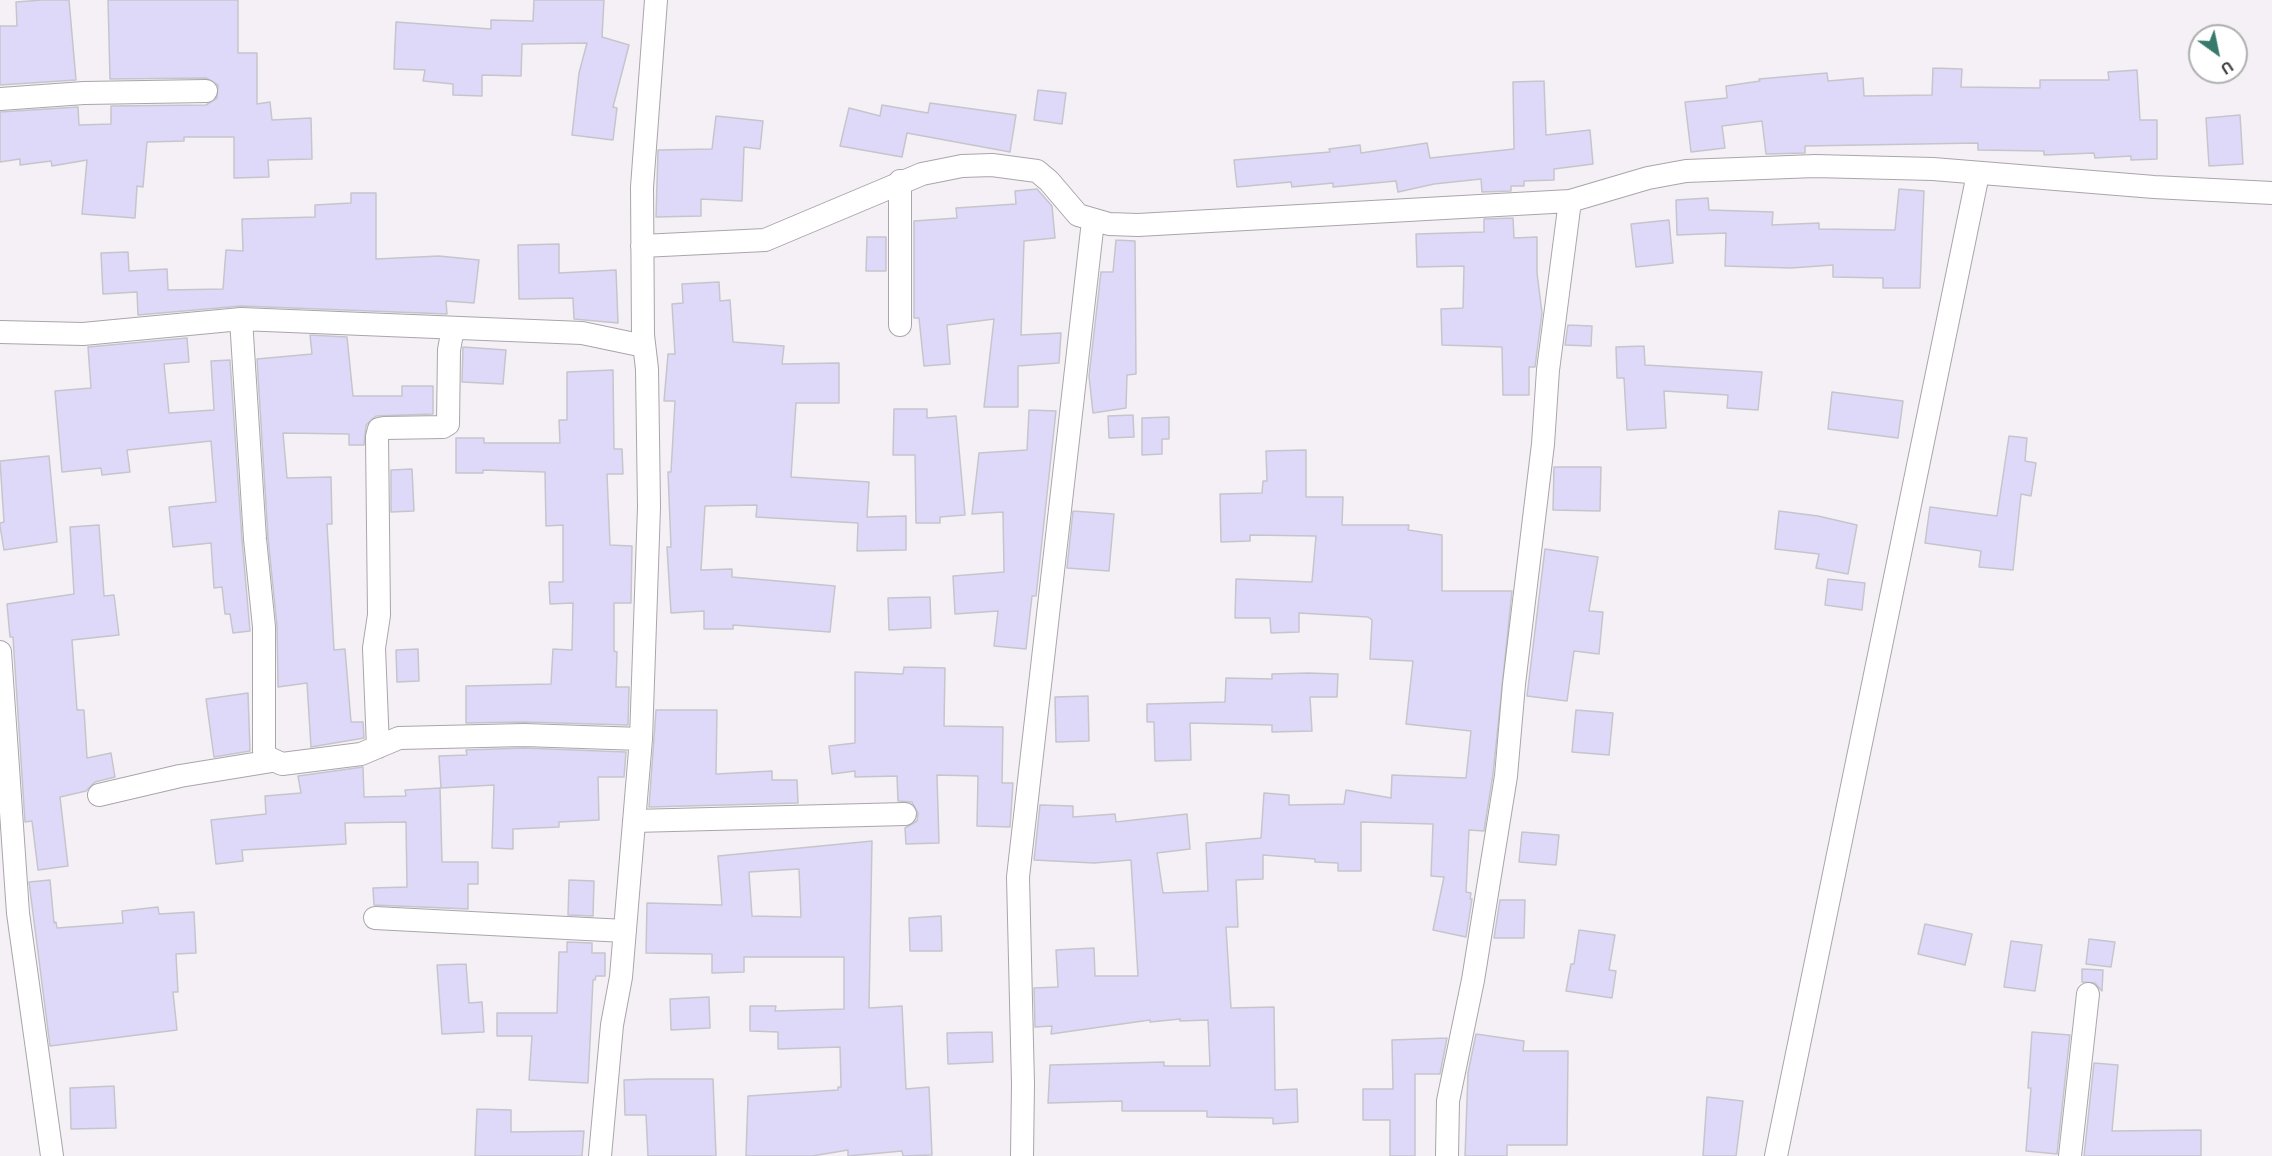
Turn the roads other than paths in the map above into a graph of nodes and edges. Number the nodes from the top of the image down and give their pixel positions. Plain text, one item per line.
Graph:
1 (656, 0) edge
2 (206, 91) dead end
3 (0, 99) edge
4 (1978, 174) junction
5 (900, 181) junction
6 (2272, 193) edge
7 (1570, 201) junction
8 (1093, 221) junction
9 (642, 246) junction
10 (241, 320) junction
11 (900, 324) dead end
12 (453, 328) junction
13 (0, 332) edge
14 (644, 346) junction
15 (0, 652) edge
16 (641, 739) junction
17 (378, 747) junction
18 (272, 761) junction
19 (99, 795) dead end
20 (905, 814) dead end
21 (634, 821) junction
22 (375, 918) dead end
23 (625, 931) junction
24 (2088, 994) dead end
25 (52, 1156) edge
26 (600, 1156) edge
27 (1022, 1156) edge
28 (1447, 1156) edge
29 (1776, 1156) edge
30 (2070, 1156) edge

1 - 9 street
2 - 3 street
4 - 6 street
4 - 7 street
4 - 29 street
5 - 8 street
5 - 9 street
5 - 11 street
7 - 8 street
7 - 28 street
8 - 27 street
9 - 14 street
10 - 12 street
10 - 13 street
10 - 18 street
12 - 14 street
12 - 17 street
14 - 16 street
15 - 25 street
16 - 17 street
16 - 21 street
17 - 18 street
18 - 19 street
20 - 21 street
21 - 23 street
22 - 23 street
23 - 26 street
24 - 30 street

